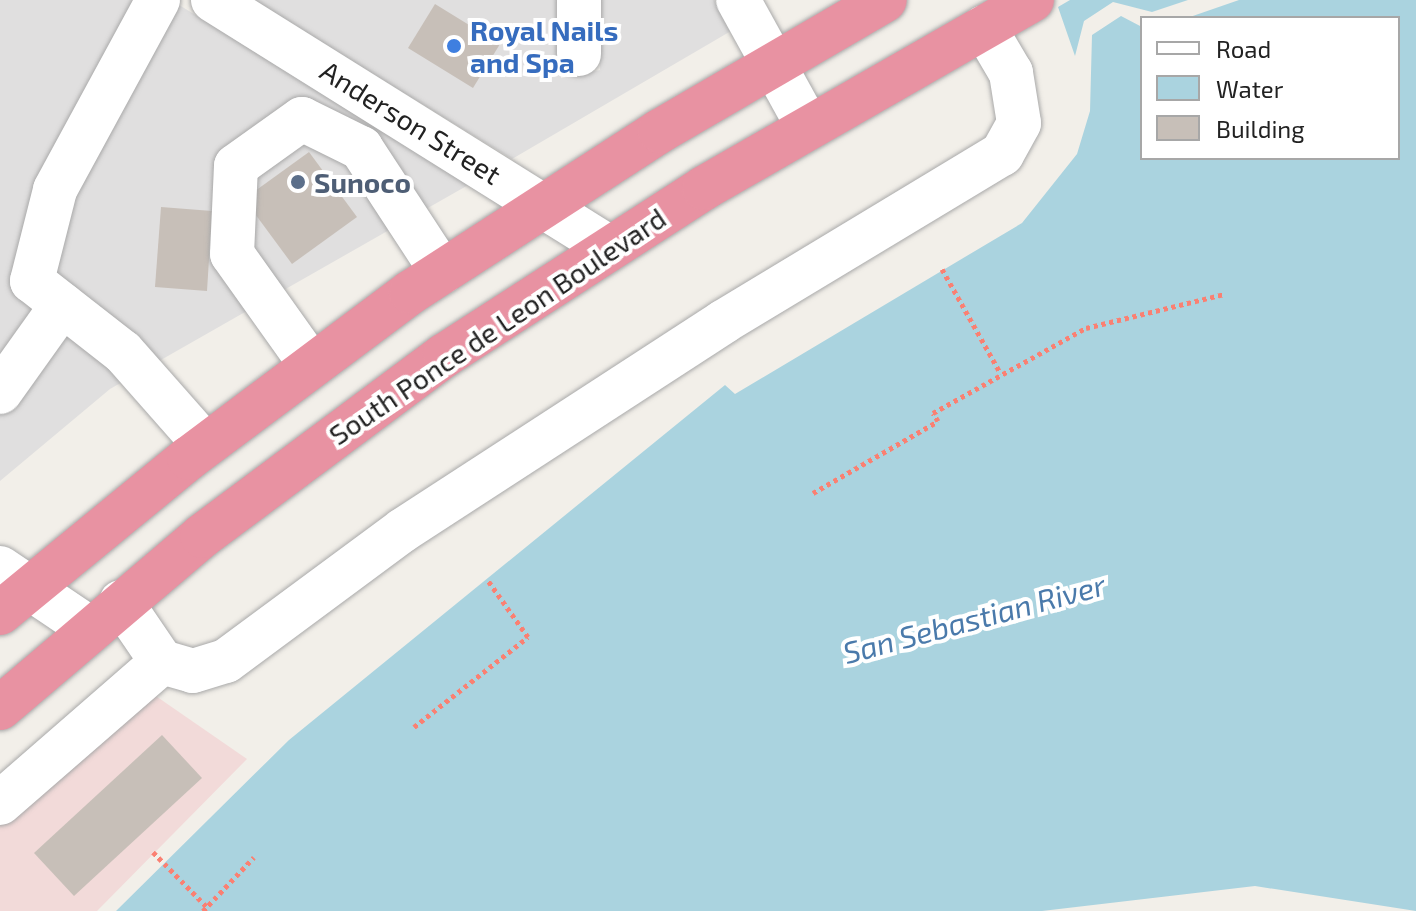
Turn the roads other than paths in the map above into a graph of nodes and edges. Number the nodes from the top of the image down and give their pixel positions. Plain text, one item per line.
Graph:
1 (158, 0) edge
2 (213, 0) edge
3 (579, 0) edge
4 (738, 0) edge
5 (885, 0) edge
6 (1032, 0) edge
7 (984, 27) junction
8 (579, 54) dead end
9 (772, 64) junction
10 (384, 106) junction
11 (808, 127) junction
12 (361, 148) junction
13 (543, 204) junction
14 (608, 247) junction
15 (442, 272) junction
16 (62, 305) junction
17 (311, 365) junction
18 (0, 392) edge
19 (205, 445) junction
20 (10, 590) edge
21 (105, 615) junction
22 (162, 662) junction
23 (0, 708) edge
24 (0, 803) edge

1 - 16 street
2 - 10 street, Anderson Street
3 - 8 street
4 - 9 street
5 - 9 highway
6 - 7 highway, South Ponce de Leon Boulevard
7 - 11 highway, South Ponce de Leon Boulevard
7 - 22 street
9 - 11 street
9 - 13 highway
10 - 12 street
10 - 13 street, Anderson Street
11 - 14 highway, South Ponce de Leon Boulevard
12 - 15 street
12 - 17 street
13 - 14 street, Anderson Street
13 - 15 highway
14 - 21 highway, South Ponce de Leon Boulevard
15 - 17 highway
16 - 18 street
16 - 19 street
17 - 19 highway
19 - 20 highway
20 - 21 street
21 - 22 street
21 - 23 highway, South Ponce de Leon Boulevard
22 - 24 street

